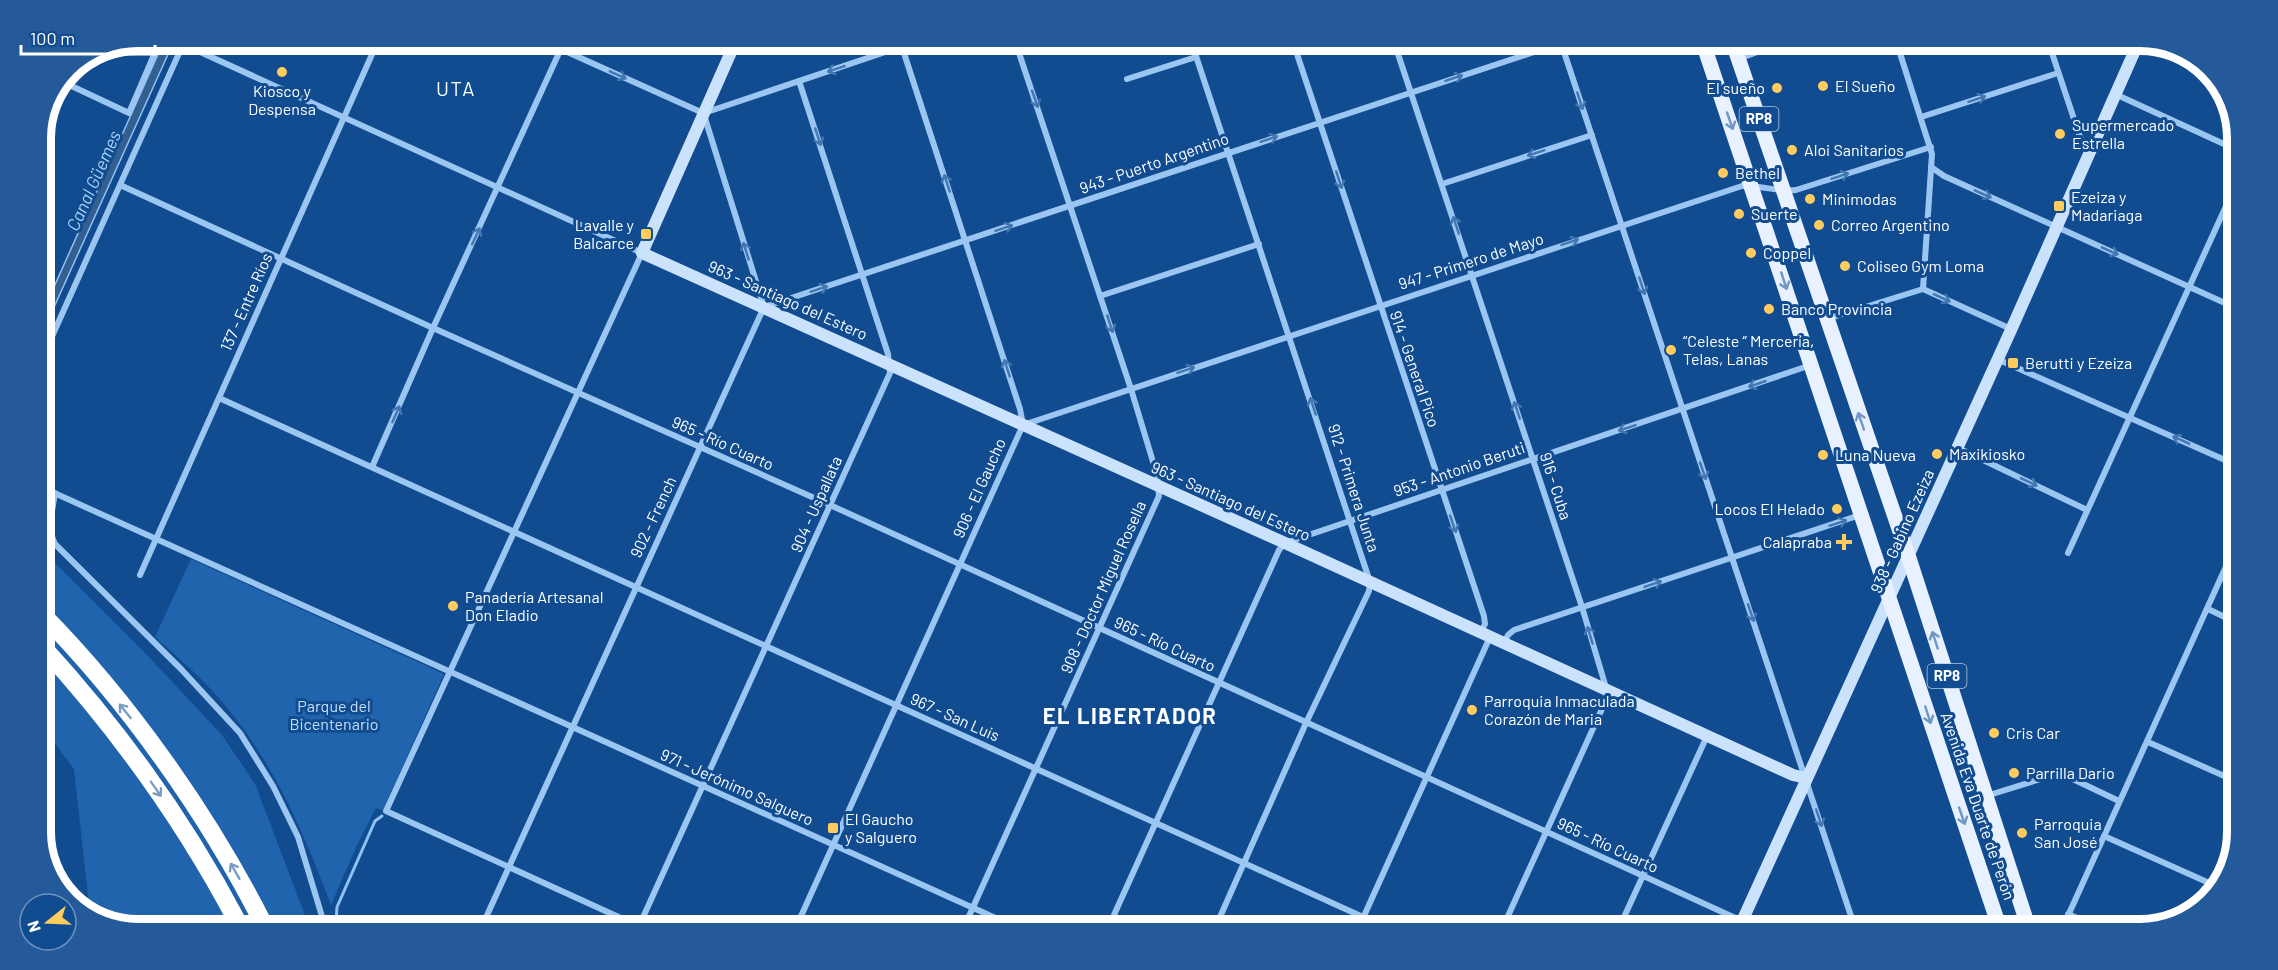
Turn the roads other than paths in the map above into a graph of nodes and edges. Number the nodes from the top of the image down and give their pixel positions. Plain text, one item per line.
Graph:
1 (156, 51) edge
2 (177, 51) edge
3 (200, 51) edge
4 (374, 51) edge
5 (559, 51) edge
6 (564, 51) edge
7 (731, 51) edge
8 (887, 51) edge
9 (904, 51) edge
10 (1018, 51) edge
11 (1194, 51) edge
12 (1296, 51) edge
13 (1397, 51) edge
14 (1537, 51) edge
15 (1564, 51) edge
16 (1706, 51) edge
17 (1899, 51) edge
18 (2051, 51) edge
19 (2135, 51) edge
20 (1736, 52) edge
21 (1196, 57) junction
22 (2058, 73) junction
23 (1127, 79) dead end
24 (799, 81) junction
25 (70, 85) edge
26 (1411, 92) junction
27 (2115, 94) junction
28 (703, 113) junction
29 (1922, 117) junction
30 (344, 118) junction
31 (1320, 122) junction
32 (1592, 135) junction
33 (2227, 145) edge
34 (1931, 147) junction
35 (1228, 152) junction
36 (2089, 153) junction
37 (1931, 167) junction
38 (1442, 184) junction
39 (120, 185) junction
40 (1753, 186) junction
41 (498, 188) junction
42 (1784, 191) junction
43 (2227, 204) edge
44 (1070, 206) junction
45 (1621, 225) junction
46 (2056, 227) junction
47 (966, 240) junction
48 (1259, 244) junction
49 (642, 253) junction
50 (281, 258) junction
51 (863, 274) junction
52 (1472, 275) junction
53 (2189, 286) junction
54 (1923, 289) junction
55 (1100, 296) junction
56 (2227, 304) edge
57 (1380, 305) junction
58 (764, 307) junction
59 (1827, 319) junction
60 (433, 328) junction
61 (2011, 330) junction
62 (1290, 336) junction
63 (51, 339) edge
64 (1997, 359) junction
65 (891, 365) junction
66 (1812, 365) junction
67 (1131, 389) junction
68 (577, 392) junction
69 (219, 398) junction
70 (1682, 410) junction
71 (2130, 418) junction
72 (1023, 425) junction
73 (700, 448) junction
74 (1957, 448) junction
75 (1533, 459) junction
76 (2227, 461) edge
77 (372, 467) junction
78 (1160, 487) junction
79 (1441, 489) junction
80 (51, 491) edge
81 (55, 493) junction
82 (830, 505) junction
83 (2087, 510) junction
84 (1860, 515) junction
85 (51, 517) edge
86 (1350, 520) junction
87 (513, 531) junction
88 (51, 534) edge
89 (155, 537) junction
90 (1285, 543) junction
91 (2068, 553) dead end
92 (1908, 555) junction
93 (1732, 558) junction
94 (960, 565) junction
95 (2227, 565) edge
96 (140, 575) dead end
97 (1370, 582) junction
98 (636, 586) junction
99 (1889, 599) junction
100 (1582, 607) junction
101 (2208, 609) junction
102 (2227, 618) edge
103 (51, 624) edge
104 (1100, 629) junction
105 (1486, 634) junction
106 (1504, 643) junction
107 (767, 647) junction
108 (51, 657) edge
109 (451, 672) junction
110 (1217, 683) junction
111 (1607, 691) junction
112 (896, 706) junction
113 (1306, 723) junction
114 (572, 727) junction
115 (1707, 736) junction
116 (2148, 742) junction
117 (1037, 769) junction
118 (1427, 777) junction
119 (2227, 777) edge
120 (1806, 778) junction
121 (704, 786) junction
122 (1986, 796) junction
123 (2119, 801) junction
124 (1155, 824) junction
125 (1546, 832) junction
126 (2104, 836) junction
127 (833, 845) junction
128 (1244, 864) junction
129 (509, 867) junction
130 (1643, 876) junction
131 (2210, 883) edge
132 (973, 908) junction
133 (2068, 914) junction
134 (1363, 917) junction
135 (236, 919) edge
136 (260, 919) edge
137 (323, 919) edge
138 (485, 919) edge
139 (623, 919) edge
140 (642, 919) edge
141 (799, 919) edge
142 (968, 919) edge
143 (996, 919) edge
144 (1112, 919) edge
145 (1219, 919) edge
146 (1367, 919) edge
147 (1507, 919) edge
148 (1623, 919) edge
149 (1729, 919) edge
150 (1744, 919) edge
151 (1852, 919) edge
152 (1997, 919) edge
153 (2026, 919) edge
154 (2066, 919) edge
155 (2080, 919) edge

1 - 25 street
2 - 39 street
3 - 30 street
4 - 30 street, 137 - Entre Ríos
5 - 41 street
6 -> 28 street
7 - 28 street
8 -> 24 street
47 -> 9 street, 906 - El Gaucho
10 -> 44 street, 908 - Doctor Miguel Rosella
11 - 21 street, 912 - Primera Junta
12 - 31 street, 914 - General Pico
13 - 26 street, 916 - Cuba
26 -> 14 street, 943 - Puerto Argentino
15 -> 32 street
16 -> 40 main road, Avenida Eva Duarte de Perón / RP8
17 - 29 street
18 - 22 street
19 - 27 street, 938 - Gabino Ezeiza
20 - 42 main road, Avenida Eva Duarte de Perón / RP8
21 - 23 street
21 - 35 street, 912 - Primera Junta
29 -> 22 street
22 - 36 street
24 - 28 street
24 -> 51 street
26 - 31 street, 943 - Puerto Argentino
26 - 38 street, 916 - Cuba
27 - 33 street
27 - 36 street, 938 - Gabino Ezeiza
28 - 49 street
58 -> 28 street
29 - 34 street
30 - 41 street
30 - 50 street, 137 - Entre Ríos
35 -> 31 street, 943 - Puerto Argentino
31 -> 57 street, 914 - General Pico
32 -> 38 street
32 - 45 street
34 - 37 street
42 -> 34 street, 947 - Primero de Mayo
35 - 44 street, 943 - Puerto Argentino
35 - 48 street, 912 - Primera Junta
36 - 46 street, 938 - Gabino Ezeiza
37 -> 46 street
37 - 54 street
52 -> 38 street, 916 - Cuba
39 - 50 street, 965 - Río Cuarto
39 - 63 street
40 - 42 street, 947 - Primero de Mayo
40 - 45 street, 947 - Primero de Mayo
40 -> 66 main road, Avenida Eva Duarte de Perón / RP8
41 - 49 street
60 -> 41 street
42 - 59 main road, Avenida Eva Duarte de Perón / RP8
43 - 53 street
47 -> 44 street, 943 - Puerto Argentino
44 - 55 street, 908 - Doctor Miguel Rosella
52 -> 45 street, 947 - Primero de Mayo
45 -> 70 street
46 -> 53 street
46 - 61 street, 938 - Gabino Ezeiza
47 - 51 street, 943 - Puerto Argentino
72 -> 47 street, 906 - El Gaucho
48 - 55 street
48 - 62 street, 912 - Primera Junta
49 - 58 street, 963 - Santiago del Estero
49 - 68 street
50 - 60 street, 965 - Río Cuarto
50 - 69 street, 137 - Entre Ríos
58 -> 51 street, 943 - Puerto Argentino
51 - 65 street
52 - 57 street, 947 - Primero de Mayo
75 -> 52 street, 916 - Cuba
53 - 56 street
53 - 71 street
54 - 59 street
54 -> 61 street
55 -> 67 street, 908 - Doctor Miguel Rosella
57 - 62 street, 947 - Primero de Mayo
57 - 79 street, 914 - General Pico
58 - 65 street, 963 - Santiago del Estero
58 - 73 street, 902 - French
92 -> 59 main road, Avenida Eva Duarte de Perón / RP8
60 - 68 street, 965 - Río Cuarto
77 -> 60 street
61 - 64 street, 938 - Gabino Ezeiza
67 -> 62 street, 947 - Primero de Mayo
86 -> 62 street, 912 - Primera Junta
64 - 71 street
64 - 74 street, 938 - Gabino Ezeiza
65 - 72 street, 963 - Santiago del Estero
65 - 82 street, 904 - Uspallata
66 -> 70 street, 953 - Antonio Beruti
66 - 84 main road, Avenida Eva Duarte de Perón / RP8
67 - 72 street, 947 - Primero de Mayo
67 - 78 street, 908 - Doctor Miguel Rosella
68 - 73 street, 965 - Río Cuarto
68 - 87 street
69 - 77 street, 967 - San Luis
69 - 89 street, 137 - Entre Ríos
70 -> 75 street, 953 - Antonio Beruti
70 -> 93 street
76 -> 71 street
71 - 83 street
72 - 78 street, 963 - Santiago del Estero
72 - 94 street, 906 - El Gaucho
73 - 82 street, 965 - Río Cuarto
73 - 98 street, 902 - French
74 -> 83 street
74 - 92 street, 938 - Gabino Ezeiza
75 - 79 street, 953 - Antonio Beruti
75 - 100 street, 916 - Cuba
77 - 87 street, 967 - San Luis
78 - 90 street, 963 - Santiago del Estero
78 - 104 street, 908 - Doctor Miguel Rosella
79 - 86 street, 953 - Antonio Beruti
79 -> 105 street, 914 - General Pico
80 - 81 street, 971 - Jerónimo Salguero
81 - 85 street
81 - 89 street, 971 - Jerónimo Salguero
82 - 94 street, 965 - Río Cuarto
82 - 107 street, 904 - Uspallata
83 - 91 street
93 -> 84 street
84 - 99 main road, Avenida Eva Duarte de Perón / RP8
86 - 90 street, 953 - Antonio Beruti
86 - 97 street, 912 - Primera Junta
87 - 98 street, 967 - San Luis
87 - 109 street
88 - 137 street
89 - 96 street, 137 - Entre Ríos
89 - 109 street, 971 - Jerónimo Salguero
90 - 97 street, 963 - Santiago del Estero
90 - 110 street
92 - 99 street, 938 - Gabino Ezeiza
122 -> 92 main road, Avenida Eva Duarte de Perón / RP8
100 -> 93 street
93 -> 120 street
94 - 104 street, 965 - Río Cuarto
94 - 112 street, 906 - El Gaucho
95 - 101 street
97 - 105 street, 963 - Santiago del Estero
97 - 113 street
98 - 107 street, 967 - San Luis
98 - 114 street, 902 - French
99 - 120 street, 938 - Gabino Ezeiza
99 -> 152 main road, Avenida Eva Duarte de Perón / RP8
100 - 106 street
111 -> 100 street, 916 - Cuba
101 - 102 street
101 - 116 street
136 -> 103 highway
104 - 110 street, 965 - Río Cuarto
104 - 117 street, 908 - Doctor Miguel Rosella
105 - 106 street, 963 - Santiago del Estero
105 - 118 street, 914 - General Pico
106 - 111 street, 963 - Santiago del Estero
107 - 112 street, 967 - San Luis
107 - 121 street, 904 - Uspallata
108 -> 135 highway
109 - 114 street, 971 - Jerónimo Salguero
109 - 129 street
110 - 113 street, 965 - Río Cuarto
110 - 124 street
111 - 115 street, 963 - Santiago del Estero
111 - 125 street
112 - 117 street, 967 - San Luis
112 - 127 street, 906 - El Gaucho
113 - 118 street, 965 - Río Cuarto
113 - 128 street
114 - 121 street, 971 - Jerónimo Salguero
114 - 129 street, 902 - French
115 - 120 street, 963 - Santiago del Estero
115 - 130 street
116 - 119 street
116 - 123 street
117 - 124 street, 967 - San Luis
117 - 132 street, 908 - Doctor Miguel Rosella
118 - 125 street, 965 - Río Cuarto
118 - 134 street, 914 - General Pico
120 - 150 street, 938 - Gabino Ezeiza
120 -> 151 street
121 - 127 street, 971 - Jerónimo Salguero
121 - 140 street, 904 - Uspallata
122 - 123 street
122 - 153 main road, Avenida Eva Duarte de Perón / RP8
123 - 126 street
124 - 128 street, 967 - San Luis
124 - 144 street
125 - 130 street, 965 - Río Cuarto
125 - 147 street
126 - 131 street
126 - 133 street
127 - 132 street, 971 - Jerónimo Salguero
127 - 141 street, 906 - El Gaucho
128 - 134 street, 967 - San Luis
128 - 145 street
129 - 138 street, 902 - French
129 - 139 street
130 - 148 street
130 - 149 street, 965 - Río Cuarto
132 - 142 street, 908 - Doctor Miguel Rosella
132 - 143 street, 971 - Jerónimo Salguero
133 - 154 street
133 - 155 street
134 - 146 street, 967 - San Luis

